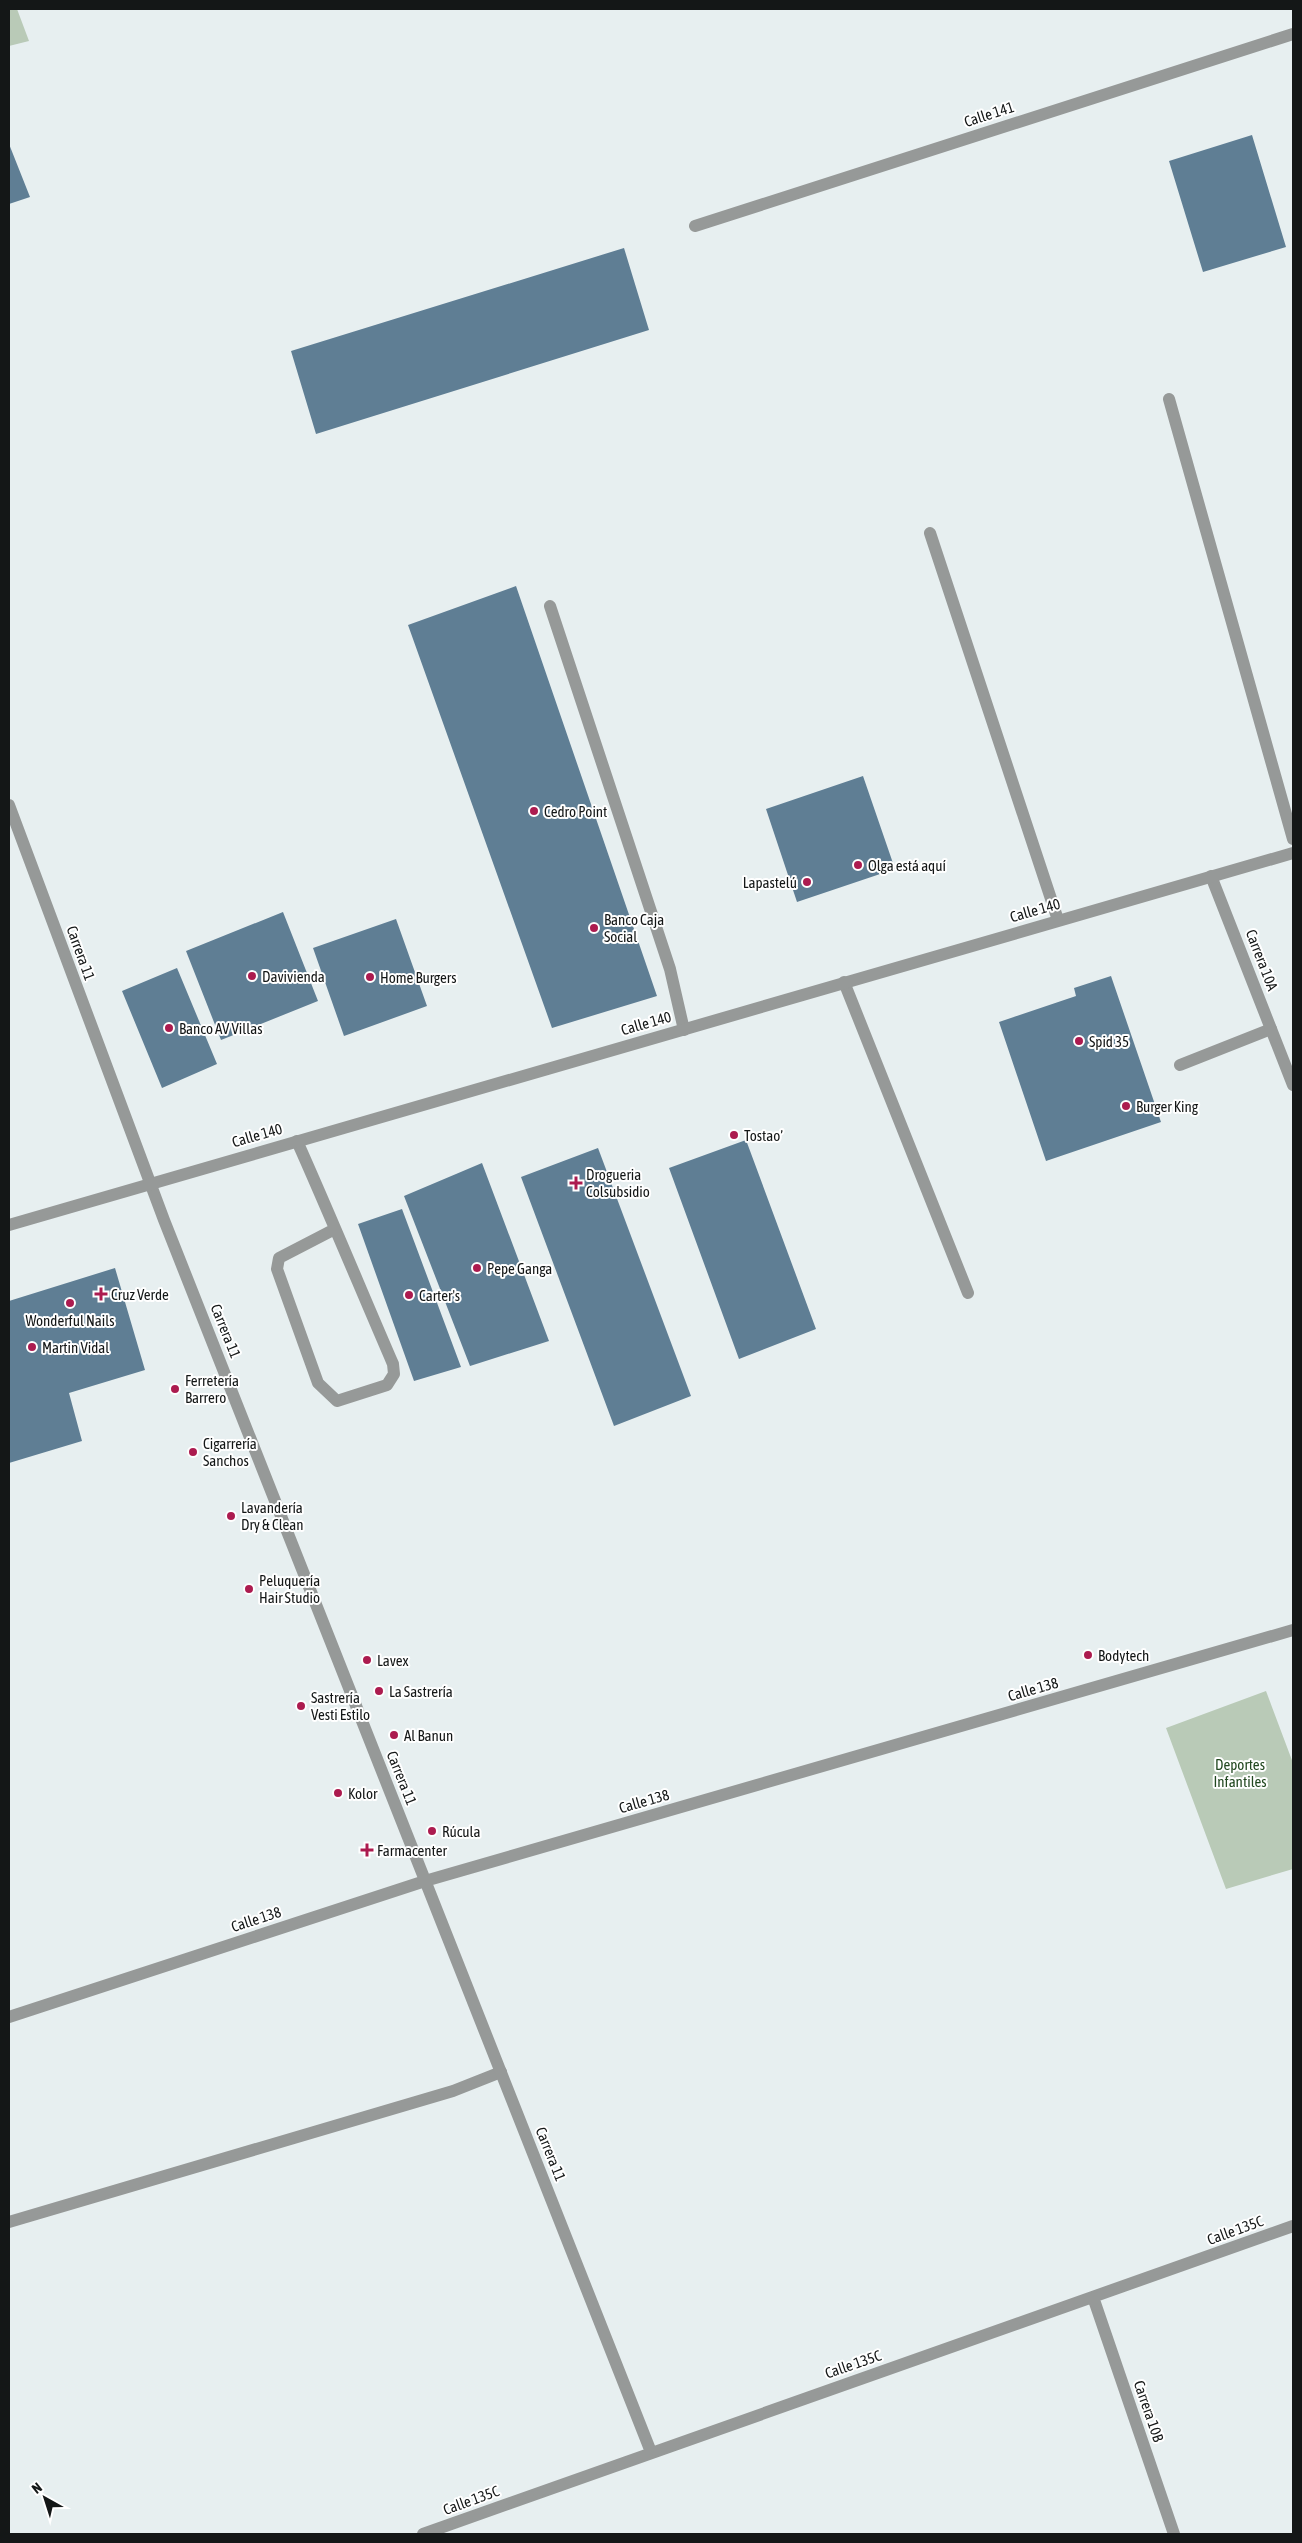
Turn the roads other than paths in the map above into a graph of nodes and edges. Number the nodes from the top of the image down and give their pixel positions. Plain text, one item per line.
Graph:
1 (1293, 34) edge
2 (695, 226) dead end
3 (1169, 399) dead end
4 (930, 533) dead end
5 (550, 606) dead end
6 (9, 805) edge
7 (1293, 839) edge
8 (1293, 853) edge
9 (1211, 876) junction
10 (1058, 920) junction
11 (844, 982) junction
12 (1271, 1029) junction
13 (684, 1030) junction
14 (1180, 1065) dead end
15 (1293, 1085) edge
16 (297, 1141) junction
17 (150, 1183) junction
18 (9, 1225) edge
19 (335, 1229) junction
20 (968, 1293) dead end
21 (1293, 1630) edge
22 (425, 1881) junction
23 (9, 2017) edge
24 (501, 2072) junction
25 (9, 2222) edge
26 (1293, 2226) edge
27 (1093, 2298) junction
28 (651, 2452) junction
29 (423, 2534) edge
30 (1174, 2534) edge

1 - 2 street, Calle 141
3 - 7 street
4 - 10 street
5 - 13 street
6 - 17 street, Carrera 11
8 - 9 street, Calle 140
9 - 10 street, Calle 140
9 - 12 street, Carrera 10A
10 - 11 street, Calle 140
11 - 13 street, Calle 140
11 - 20 street
12 - 14 street
12 - 15 street, Carrera 10A
13 - 16 street, Calle 140
16 - 17 street, Calle 140
16 - 19 street
17 - 18 street, Calle 140
17 - 22 street, Carrera 11
19 - 19 street
21 - 22 street, Calle 138
22 - 23 street, Calle 138
22 - 24 street, Carrera 11
24 - 25 street
24 - 28 street, Carrera 11
26 - 27 street, Calle 135C
27 - 28 street, Calle 135C
27 - 30 street, Carrera 10B
28 - 29 street, Calle 135C

